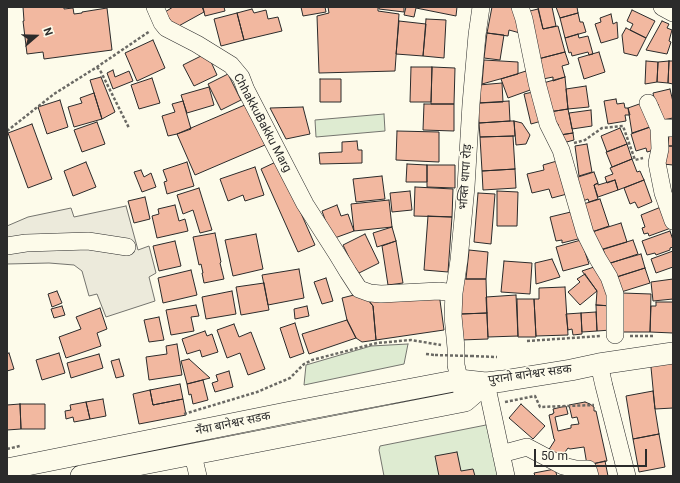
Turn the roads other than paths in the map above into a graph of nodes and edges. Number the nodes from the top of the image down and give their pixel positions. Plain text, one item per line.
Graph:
1 (155, 7) edge
2 (481, 7) edge
3 (520, 7) edge
4 (662, 7) edge
5 (673, 13) edge
6 (648, 103) dead end
7 (666, 128) edge
8 (673, 220) edge
9 (7, 246) edge
10 (127, 247) dead end
11 (454, 293) junction
12 (615, 335) dead end
13 (673, 353) edge
14 (599, 364) junction
15 (460, 380) junction
16 (486, 383) junction
17 (464, 401) junction
18 (193, 454) junction
19 (501, 454) junction
20 (7, 469) edge
21 (81, 476) edge
22 (198, 476) edge
23 (506, 476) edge
24 (590, 476) edge
25 (628, 476) edge

1 - 11 street, ChhakkuBakku Marg
2 - 11 street, भक्ति थापा रोड़
3 - 12 street
4 - 5 street
6 - 7 street
7 - 8 street
9 - 10 street
11 - 15 street, भक्ति थापा रोड़
13 - 14 main road, पुरानो बानेश्वर सडक
14 - 16 main road, पुरानो बानेश्वर सडक
14 - 25 street
15 - 16 main road, पुरानो बानेश्वर सडक
15 - 17 street, भक्ति थापा रोड़
15 - 20 main road, नँया बानेश्वर सडक
16 - 17 main road, नँया बानेश्वर सडक
16 - 19 street
17 - 18 main road, नँया बानेश्वर सडक
18 - 21 main road, नँया बानेश्वर सडक
18 - 22 street
19 - 23 street
19 - 24 street

